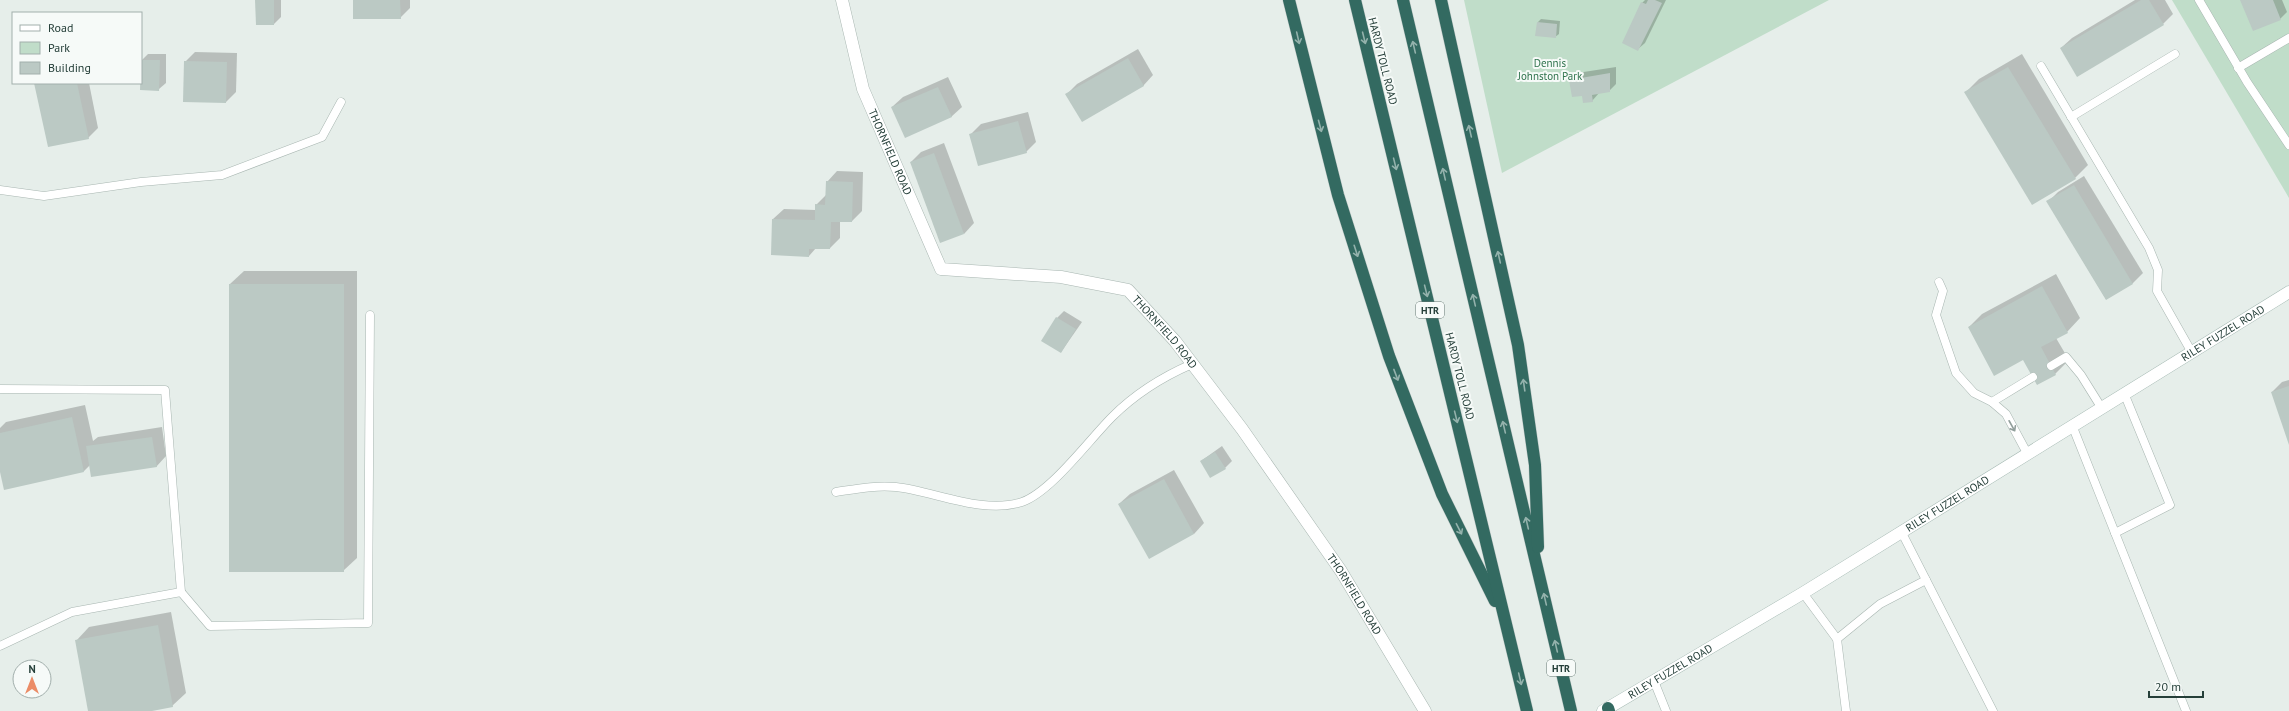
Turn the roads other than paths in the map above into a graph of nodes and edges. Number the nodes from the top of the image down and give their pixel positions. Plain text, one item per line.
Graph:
1 (842, 0) edge
2 (1289, 0) edge
3 (1355, 0) edge
4 (1403, 0) edge
5 (1441, 0) edge
6 (2198, 0) edge
7 (2289, 38) edge
8 (2175, 54) dead end
9 (2041, 66) dead end
10 (2238, 68) junction
11 (341, 102) dead end
12 (2071, 117) junction
13 (2289, 145) edge
14 (0, 190) edge
15 (1939, 282) dead end
16 (2289, 292) edge
17 (370, 314) dead end
18 (2191, 351) junction
19 (1192, 364) junction
20 (2051, 366) dead end
21 (2032, 377) dead end
22 (0, 389) edge
23 (2124, 393) junction
24 (1992, 402) junction
25 (2101, 407) junction
26 (2072, 425) junction
27 (2027, 453) junction
28 (836, 492) dead end
29 (1901, 531) junction
30 (2115, 533) junction
31 (1539, 575) junction
32 (1926, 580) junction
33 (181, 592) junction
34 (1803, 593) junction
35 (1505, 620) junction
36 (1837, 639) junction
37 (0, 646) edge
38 (1654, 681) junction
39 (1607, 710) edge
40 (1425, 711) edge
41 (1527, 711) edge
42 (1571, 711) edge
43 (1666, 711) edge
44 (1846, 711) edge
45 (1993, 711) edge
46 (2186, 711) edge

1 - 19 street, THORNFIELD ROAD
2 -> 35 highway
3 -> 35 highway, HARDY TOLL ROAD / HTR
31 -> 4 highway, HTR
31 -> 5 highway
6 - 10 lane
7 - 10 lane
8 - 12 lane
9 - 12 lane
10 - 13 lane
11 - 14 lane
12 - 18 lane
15 - 24 lane
16 - 18 street, RILEY FUZZEL ROAD
17 - 33 lane
18 - 23 street, RILEY FUZZEL ROAD
19 - 28 lane
19 - 40 street, THORNFIELD ROAD
20 - 25 lane
21 - 24 lane
22 - 33 lane
23 - 25 street, RILEY FUZZEL ROAD
23 - 30 lane
24 -> 27 lane
25 - 26 street, RILEY FUZZEL ROAD
26 - 27 street, RILEY FUZZEL ROAD
26 - 30 lane
27 - 29 street, RILEY FUZZEL ROAD
29 - 32 lane
29 - 34 street, RILEY FUZZEL ROAD
30 - 46 lane
42 -> 31 highway, HTR
32 - 36 lane
32 - 45 lane
33 - 37 lane
34 - 36 lane
34 - 38 street, RILEY FUZZEL ROAD
35 -> 41 highway, HARDY TOLL ROAD / HTR
36 - 44 lane
38 - 39 street, RILEY FUZZEL ROAD
38 - 43 lane

